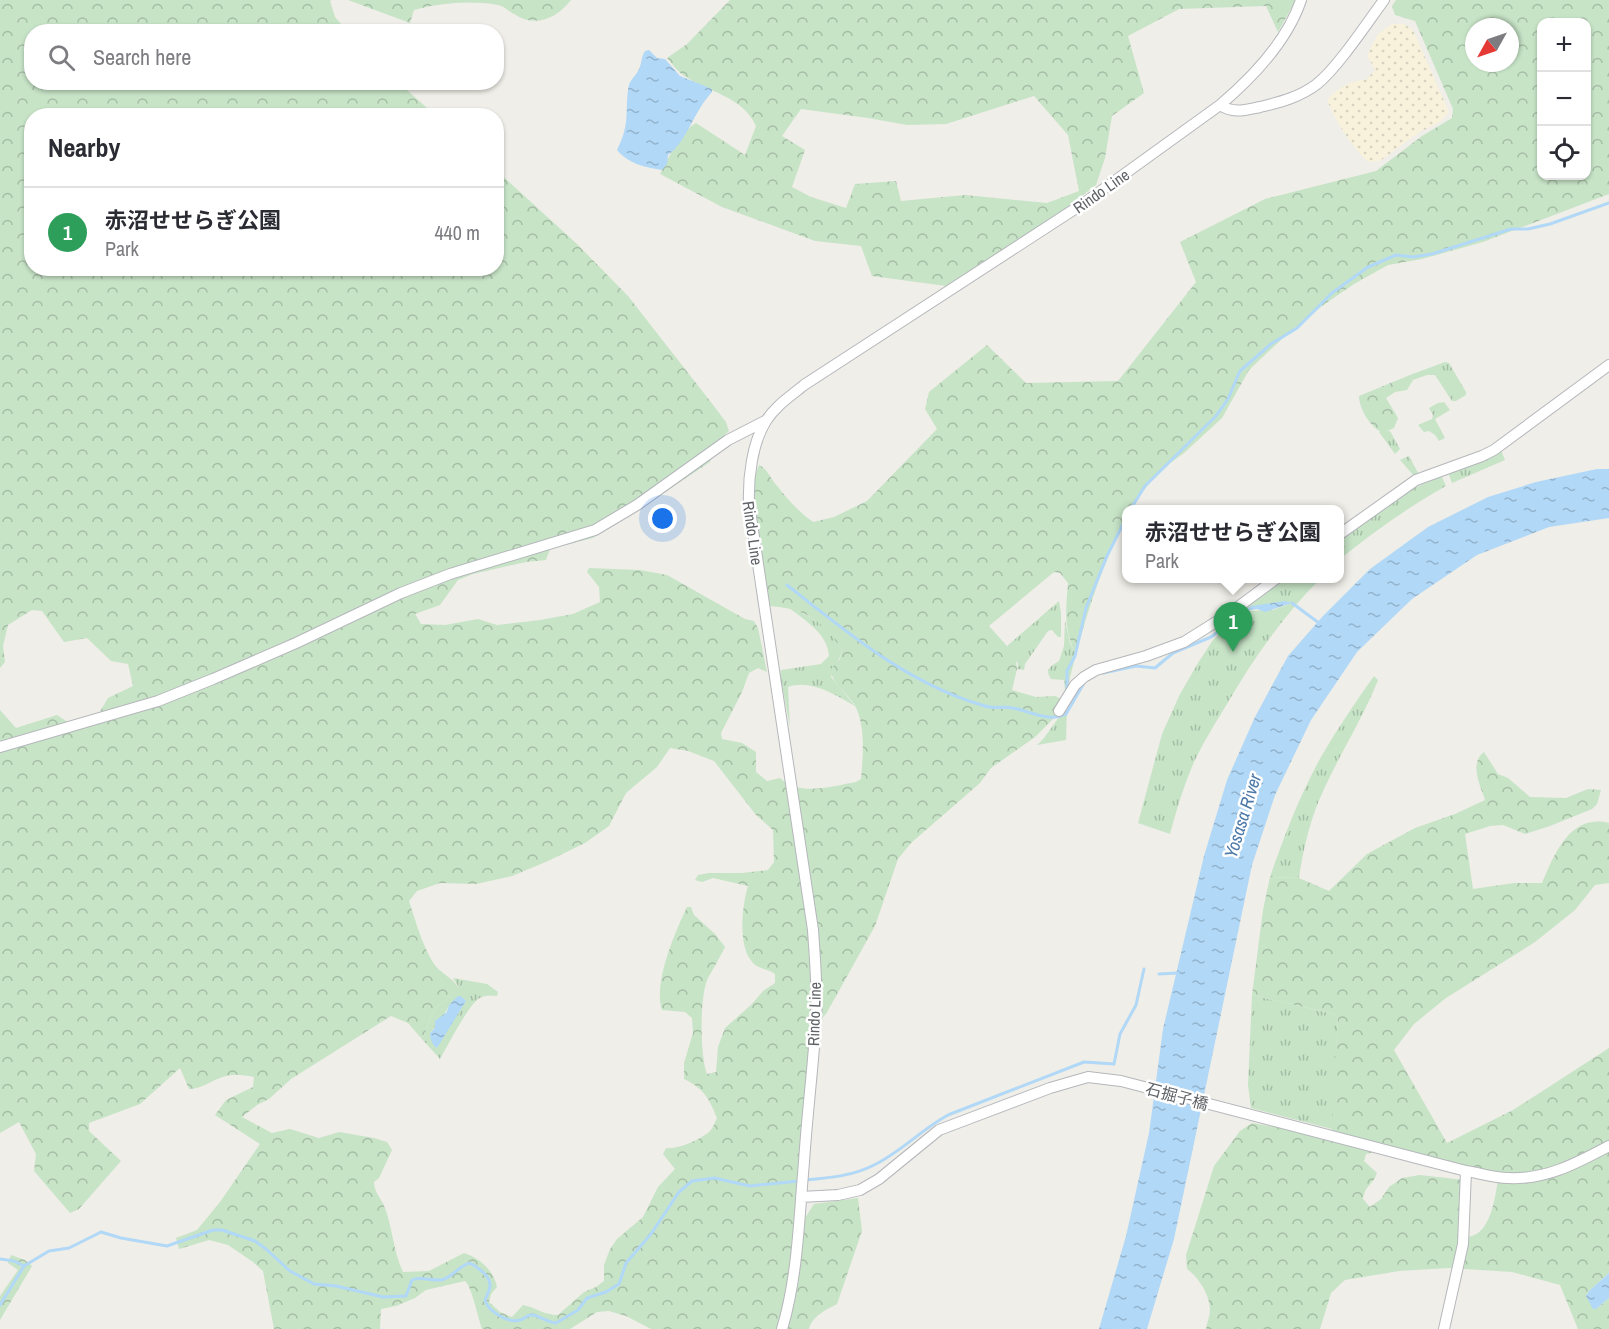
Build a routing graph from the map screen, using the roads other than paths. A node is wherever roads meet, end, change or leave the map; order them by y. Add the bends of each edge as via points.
1 (1301, 0) edge
2 (1384, 0) edge
3 (1220, 105) junction
4 (1609, 365) edge
5 (765, 421) junction
6 (1344, 531) edge
7 (1271, 583) edge
8 (1059, 711) dead end
9 (0, 747) edge
10 (1609, 1146) edge
11 (1467, 1171) junction
12 (801, 1197) junction
13 (782, 1329) edge
14 (1444, 1329) edge

1 - 3 street, Rindo Line via 1284,35 1262,65
2 - 3 street via 1332,69 1310,88 1288,100 1239,112
3 - 5 street, Rindo Line via 1087,201 804,385
4 - 6 street via 1494,450 1416,480
5 - 9 street via 728,440 595,530 401,593 296,643 158,701
5 - 12 street, Rindo Line via 752,459 749,504 816,972 816,1020
7 - 8 street via 1184,642 1084,677
10 - 11 street, 石掘子橋 via 1565,1169 1530,1178
11 - 12 street, 石掘子橋 via 1121,1081 1088,1077 939,1130 860,1190
11 - 14 street via 1463,1244
12 - 13 street, Rindo Line

